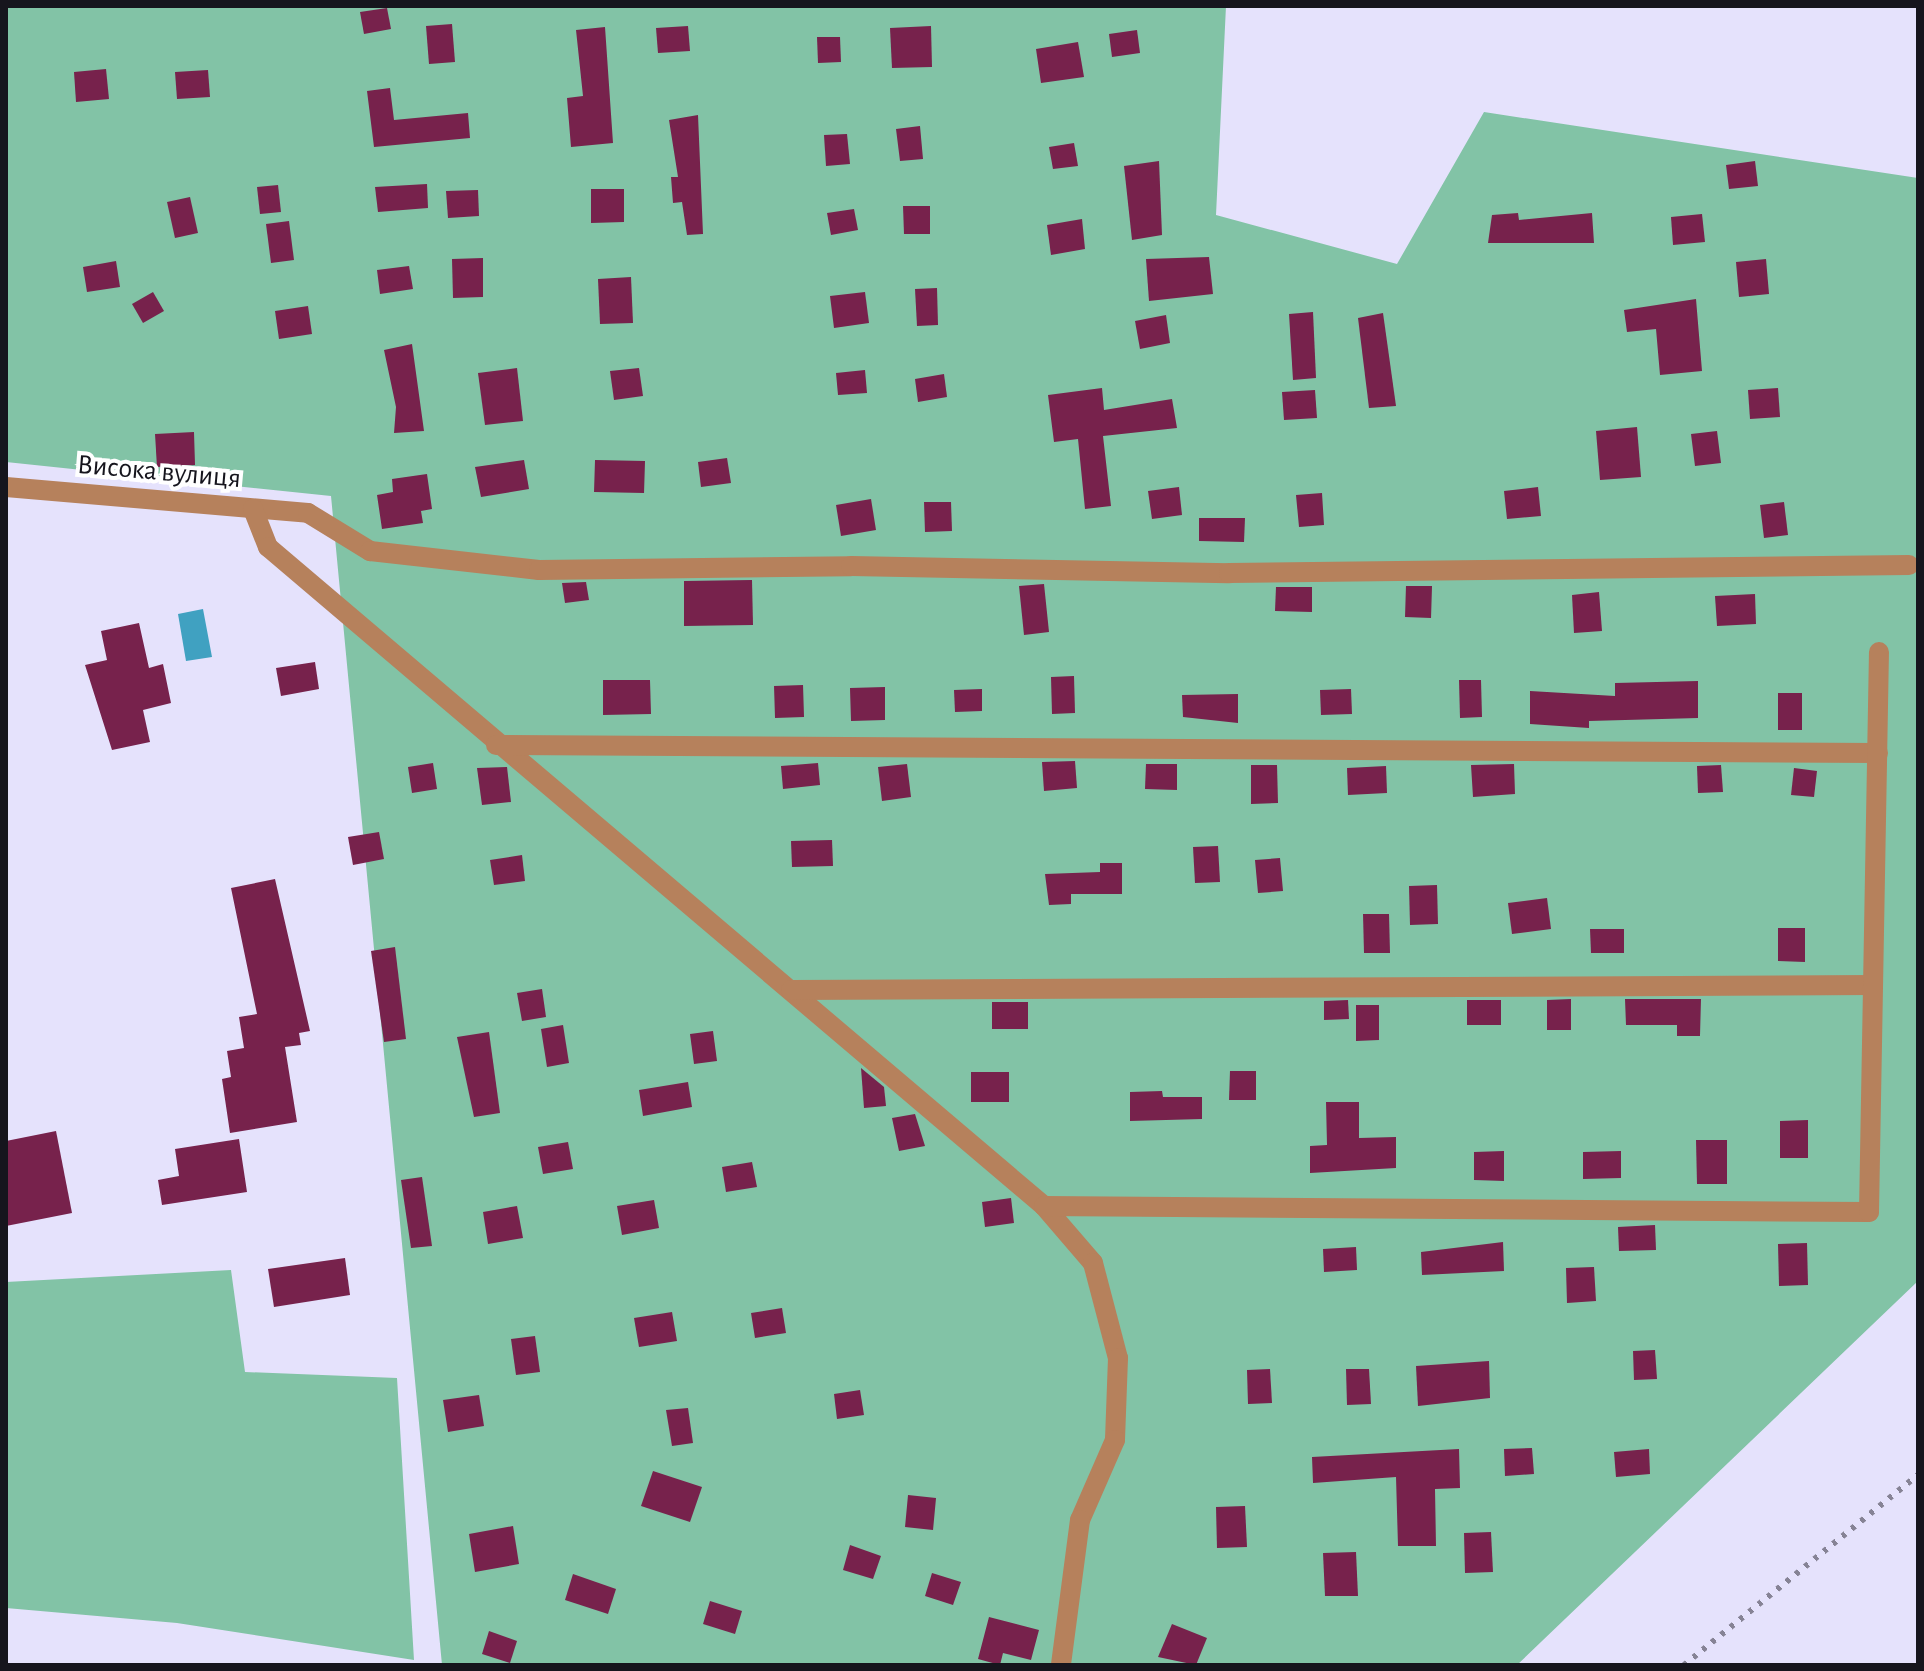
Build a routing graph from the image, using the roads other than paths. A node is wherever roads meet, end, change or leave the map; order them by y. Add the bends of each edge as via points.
1 (6, 487) edge
2 (253, 509) junction
3 (1909, 565) dead end
4 (1879, 652) dead end
5 (496, 745) junction
6 (1878, 753) junction
7 (1873, 985) junction
8 (791, 990) junction
9 (1044, 1206) junction
10 (1061, 1665) edge

1 - 2 street, Висока вулиця
2 - 3 street, Висока вулиця via 308,513 370,551 539,570 851,566 1229,573
2 - 5 street via 268,547
4 - 6 street
5 - 6 street
5 - 8 street
6 - 7 street
7 - 8 street
7 - 9 street via 1869,1212 1861,1217
8 - 9 street
9 - 10 street via 1093,1263 1118,1358 1115,1440 1080,1520

